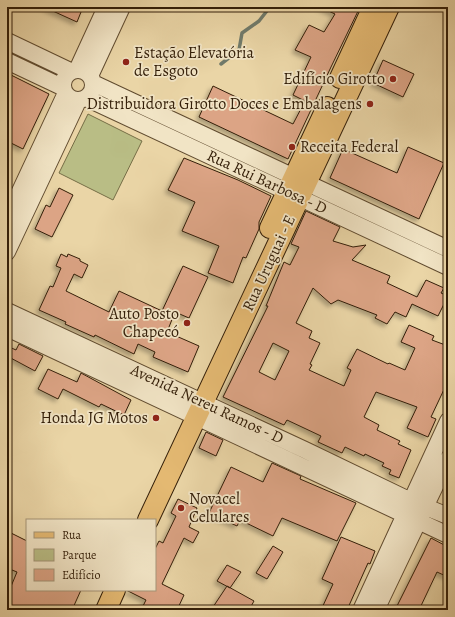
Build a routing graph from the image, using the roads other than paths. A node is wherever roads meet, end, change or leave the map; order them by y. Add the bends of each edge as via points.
1 (106, 7) edge
2 (122, 7) edge
3 (373, 7) edge
4 (389, 7) edge
5 (7, 42) edge
6 (7, 61) edge
7 (82, 75) junction
8 (348, 78) junction
9 (73, 95) junction
10 (297, 187) junction
11 (7, 219) edge
12 (448, 249) edge
13 (7, 252) edge
14 (448, 266) edge
15 (7, 311) edge
16 (7, 328) edge
17 (194, 407) junction
18 (448, 421) edge
19 (305, 450) junction
20 (448, 459) edge
21 (298, 465) junction
22 (418, 504) junction
23 (448, 516) edge
24 (411, 518) junction
25 (135, 519) edge
26 (148, 519) edge
27 (448, 535) edge
28 (101, 591) edge
29 (115, 591) edge
30 (92, 610) edge
31 (106, 610) edge
32 (361, 610) edge
33 (376, 610) edge

1 - 7 street
2 - 7 street
3 - 8 main road, Rua Uruguai - E
4 - 8 main road, Rua Uruguai - E
5 - 7 street, Rua Rui Barbosa - D
6 - 9 street, Rua Rui Barbosa - D
7 - 9 street via 63,79
7 - 9 street via 92,92
7 - 10 street, Rua Rui Barbosa - D
8 - 10 main road, Rua Uruguai - E
9 - 10 street, Rua Rui Barbosa - D
9 - 11 street
9 - 13 street
10 - 12 street, Rua Rui Barbosa - D
10 - 14 street, Rua Rui Barbosa - D
10 - 17 main road, Rua Uruguai - E
15 - 17 street, Avenida Nereu Ramos - D
16 - 17 street, Avenida Nereu Ramos - D
17 - 19 street, Avenida Nereu Ramos - D
17 - 21 street, Avenida Nereu Ramos - D
17 - 25 main road, Rua Uruguai - E
17 - 26 main road, Rua Uruguai - E
18 - 22 street
19 - 21 street
19 - 22 street, Avenida Nereu Ramos - D
20 - 22 street
21 - 24 street, Avenida Nereu Ramos - D
22 - 23 street, Avenida Nereu Ramos - D
22 - 24 street
24 - 27 street, Avenida Nereu Ramos - D
24 - 32 street via 395,538
24 - 33 street
28 - 30 main road
29 - 31 main road

